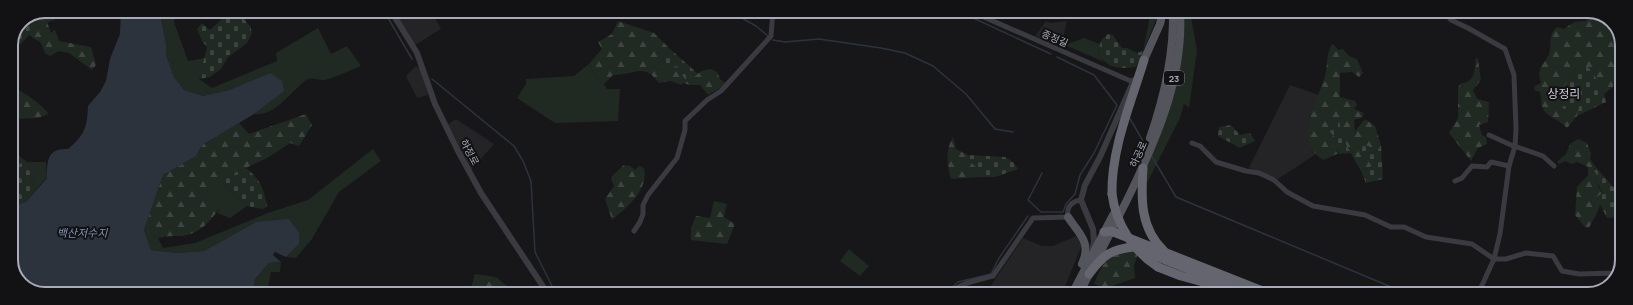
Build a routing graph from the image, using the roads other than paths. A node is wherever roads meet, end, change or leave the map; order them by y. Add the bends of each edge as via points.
1 (395, 18) edge
2 (772, 18) edge
3 (986, 18) edge
4 (1161, 18) edge
5 (1173, 18) edge
6 (1180, 18) edge
7 (1450, 18) edge
8 (1144, 60) junction
9 (1133, 82) junction
10 (1489, 135) dead end
11 (1151, 141) junction
12 (1192, 143) dead end
13 (1515, 146) junction
14 (1143, 162) junction
15 (1509, 166) junction
16 (1554, 166) dead end
17 (1455, 181) dead end
18 (1081, 200) junction
19 (1068, 217) junction
20 (1089, 219) junction
21 (634, 231) dead end
22 (1108, 233) junction
23 (1134, 247) junction
24 (1166, 253) junction
25 (1091, 256) junction
26 (1494, 259) junction
27 (1612, 273) edge
28 (1089, 274) junction
29 (543, 287) edge
30 (957, 287) edge
31 (1074, 287) edge
32 (1075, 287) edge
33 (1082, 287) edge
34 (1223, 287) edge
35 (1233, 287) edge
36 (1252, 287) edge
37 (1481, 287) edge

1 - 29 street, 하정로 via 417,53 436,104 481,193
2 - 21 street via 771,36 721,91 707,100 685,121 685,130 676,158 648,196 643,205 640,222
3 - 9 street, 종정길
4 - 8 main road
5 - 11 main road, 하공로 / 23 via 1171,53
6 - 11 main road, 하공로 / 23 via 1176,71 1170,94
7 - 13 street via 1505,49 1514,75
8 - 9 street
8 - 34 highway, bridge via 1115,153 1112,194 1118,220 1145,258 1158,267
9 - 18 street via 1085,185
10 - 13 street
11 - 14 main road, 하공로 / 23
12 - 26 street via 1200,146 1216,162 1246,172 1260,173 1313,206 1365,215 1391,227 1404,227 1426,237 1472,244
13 - 15 street
13 - 16 street via 1543,156
14 - 22 main road, 하공로 / 23
14 - 24 highway via 1142,193 1145,222 1155,243
15 - 17 street via 1491,162 1487,167 1472,166 1462,178
15 - 26 street
18 - 19 street via 1072,203
18 - 20 street
19 - 30 street via 1033,218 993,276
19 - 31 main road via 1083,238 1086,250
20 - 22 street
20 - 25 street via 1094,234
22 - 23 highway
22 - 24 highway
22 - 25 main road, 하공로 / 23
22 - 28 main road, 하공로 / 23
23 - 28 highway via 1114,250
23 - 35 highway
24 - 36 highway
25 - 32 main road, 하공로 / 23
26 - 27 street via 1506,259 1526,253 1553,256 1562,271 1579,274
26 - 37 street
28 - 33 main road, 하공로 / 23

